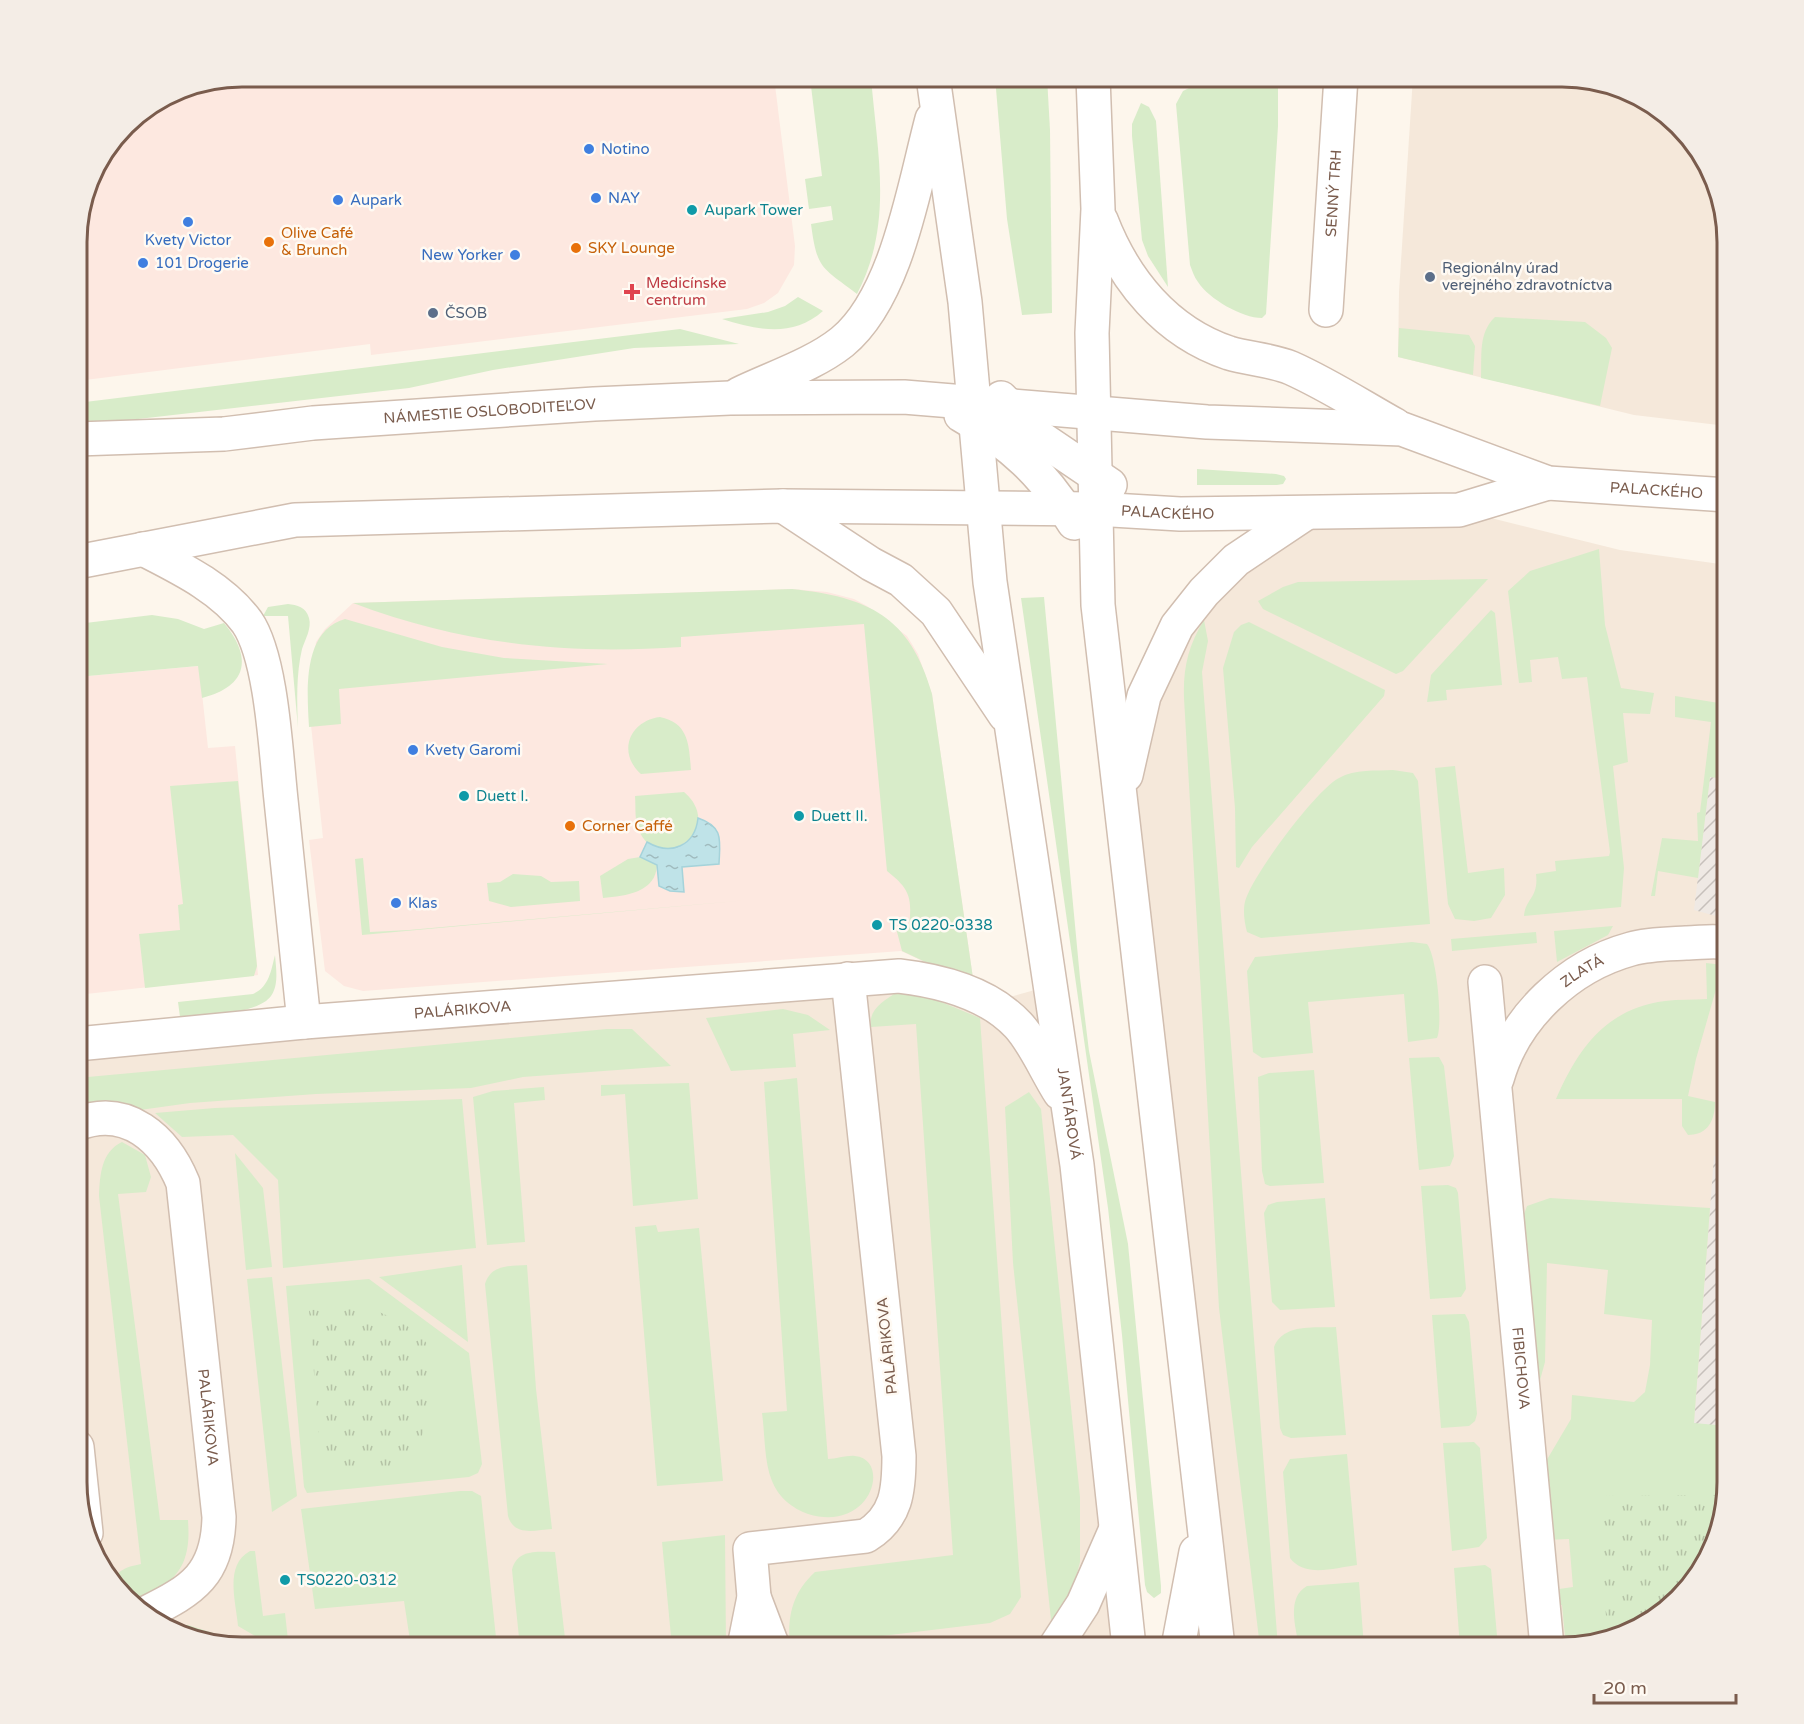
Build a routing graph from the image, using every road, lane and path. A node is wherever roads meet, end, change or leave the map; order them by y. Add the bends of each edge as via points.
1 (1093, 87) edge
2 (1340, 87) edge
3 (934, 91) edge
4 (1098, 209) junction
5 (1326, 310) dead end
6 (968, 332) junction
7 (730, 398) junction
8 (1007, 405) junction
9 (975, 413) junction
10 (1084, 418) junction
11 (1402, 429) junction
12 (87, 439) edge
13 (1039, 453) junction
14 (980, 475) junction
15 (1548, 483) junction
16 (1717, 494) edge
17 (1085, 498) junction
18 (783, 506) junction
19 (906, 506) junction
20 (997, 507) junction
21 (1306, 513) junction
22 (143, 549) junction
23 (87, 560) edge
24 (1009, 721) junction
25 (1120, 800) junction
26 (1717, 943) edge
27 (848, 980) junction
28 (1485, 982) dead end
29 (304, 1022) junction
30 (87, 1043) edge
31 (1494, 1089) junction
32 (1068, 1104) junction
33 (87, 1120) edge
34 (1203, 1517) junction
35 (1116, 1529) junction
36 (754, 1597) junction
37 (153, 1609) edge
38 (746, 1637) edge
39 (769, 1637) edge
40 (1062, 1637) edge
41 (1128, 1637) edge
42 (1180, 1637) edge
43 (1217, 1637) edge
44 (1546, 1637) edge

1 - 4 street
2 - 5 street, SENNÝ TRH
3 - 6 street
3 - 7 street via 887,278 864,319 827,352
4 - 10 street
4 - 11 street via 1117,259 1145,298 1196,339 1229,353 1290,368
6 - 8 street via 993,386
6 - 9 street, JANTÁROVÁ
7 - 9 street, NÁMESTIE OSLOBODITEĽOV via 904,397
7 - 12 street, NÁMESTIE OSLOBODITEĽOV via 313,423 224,434
8 - 9 street
8 - 10 street
8 - 13 street
9 - 13 street
9 - 14 street, JANTÁROVÁ
10 - 11 street, PALACKÉHO
10 - 13 street
10 - 17 street
11 - 15 street, PALACKÉHO
13 - 14 street
13 - 17 street
13 - 20 street
14 - 19 street
14 - 20 street, JANTÁROVÁ
15 - 16 street, PALACKÉHO
15 - 21 street, PALACKÉHO via 1459,510
17 - 20 street, PALACKÉHO
17 - 21 street, PALACKÉHO via 1180,514
17 - 25 street
18 - 19 street, PALACKÉHO
18 - 22 street via 295,520
18 - 24 street via 901,580 936,612
19 - 20 street, PALACKÉHO
20 - 24 street, JANTÁROVÁ via 990,582
21 - 25 street via 1236,560 1177,626 1144,696
22 - 23 street
22 - 29 street via 189,573 236,609 259,647 272,713
24 - 32 street, JANTÁROVÁ
25 - 34 street
26 - 31 street, ZLATÁ via 1631,949 1576,975 1537,1007 1516,1032
27 - 29 street, PALÁRIKOVA
27 - 32 street, PALÁRIKOVA via 915,978 992,1002 1020,1026
27 - 36 street, PALÁRIKOVA via 899,1456 898,1495 890,1515 866,1536 750,1549
28 - 31 street, FIBICHOVA
29 - 30 street, PALÁRIKOVA
31 - 44 street, FIBICHOVA
32 - 35 street, JANTÁROVÁ
33 - 37 street, PALÁRIKOVA via 97,1117 127,1122 149,1132 174,1161 183,1183 219,1517 218,1545 196,1584
34 - 42 street
34 - 43 street
35 - 40 street via 1083,1604
35 - 41 street, JANTÁROVÁ
36 - 38 street, PALÁRIKOVA
36 - 39 street, PALÁRIKOVA

